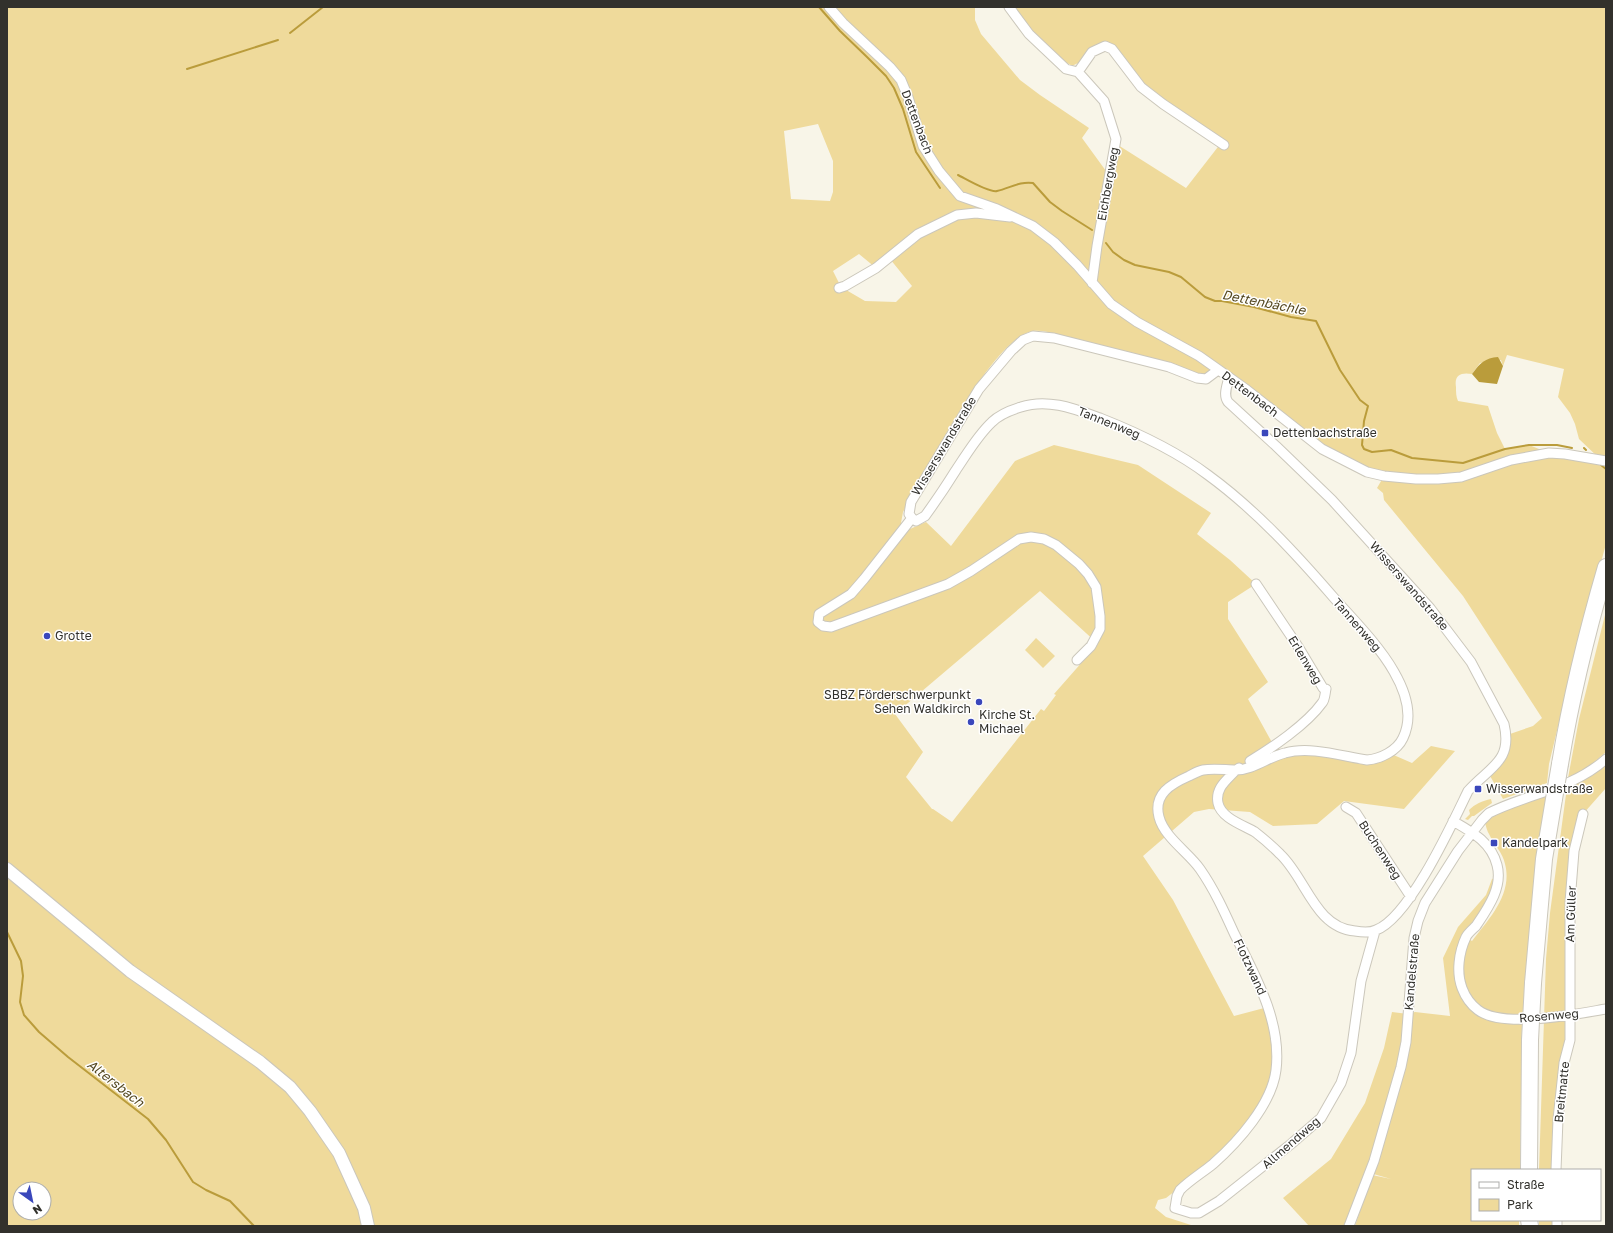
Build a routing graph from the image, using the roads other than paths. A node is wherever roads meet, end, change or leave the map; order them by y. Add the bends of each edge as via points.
1 (829, 7) edge
2 (1008, 7) edge
3 (1078, 72) junction
4 (1224, 145) dead end
5 (1018, 218) junction
6 (1092, 283) junction
7 (839, 288) dead end
8 (1218, 370) junction
9 (1229, 377) junction
10 (1606, 461) edge
11 (912, 518) junction
12 (1606, 567) edge
13 (1256, 584) dead end
14 (1077, 660) dead end
15 (1606, 759) edge
16 (1236, 770) junction
17 (1346, 807) dead end
18 (1583, 814) dead end
19 (1453, 821) junction
20 (1473, 832) junction
21 (7, 869) edge
22 (1411, 896) junction
23 (1375, 930) junction
24 (1606, 1009) edge
25 (1570, 1015) junction
26 (1529, 1169) edge
27 (1556, 1169) edge
28 (1175, 1208) joint
29 (368, 1226) edge
30 (1349, 1226) edge

1 - 5 street, Dettenbach via 901,80 923,146 939,171 960,196
2 - 3 street, Eichbergweg via 1029,34 1066,68
3 - 4 street via 1092,52 1105,46 1112,49 1141,87
3 - 6 street, Eichbergweg via 1104,101 1116,139
5 - 6 street, Dettenbach via 1054,242
5 - 7 street, Dettenbach via 976,213 958,215 918,234 876,268
6 - 8 street, Dettenbach via 1111,304 1137,322 1199,356
8 - 9 street, Dettenbach
8 - 11 street, Wisserswandstraße via 1206,379 1197,378 1169,367 1054,338 1033,336 1023,340 975,395 911,502 909,514
9 - 10 street, Dettenbach via 1322,449 1352,466 1376,475 1438,479 1461,477 1511,460 1549,453
9 - 19 street, Wisserswandstraße via 1226,390 1228,402 1332,500 1430,608 1471,662 1500,716 1507,735 1503,756 1489,774 1468,791
11 - 14 street via 851,594 818,614 818,622 831,627 948,584 1019,539 1031,537 1044,539 1056,545 1079,564 1096,587 1100,629 1091,646
11 - 16 street, Tannenweg via 916,521 925,516 968,451 992,422 1005,413 1036,403 1073,408 1113,423 1168,448 1208,474 1282,541 1372,640 1385,656 1404,692 1409,716 1407,730 1401,742 1390,753 1375,759 1366,760 1306,750 1286,752 1245,770
12 - 26 highway, bridge via 1576,684 1544,859 1530,1040
13 - 16 street, Erlenweg via 1299,648 1322,688 1326,689 1323,702 1305,720 1274,746
15 - 20 street, Kandelstraße via 1588,774 1574,781 1489,813
16 - 23 street via 1220,786 1218,804 1224,812 1265,840 1287,860 1329,921 1344,930
16 - 28 street, Flotzwand via 1202,770 1167,787 1158,801 1159,818 1166,832 1199,867 1212,887 1256,978 1274,1028 1276,1071 1268,1097 1257,1114 1234,1145 1180,1190
17 - 22 street, Buchenweg via 1356,813
18 - 25 street, Am Güller via 1574,850 1570,902
19 - 20 street, Rosenweg
19 - 22 street
20 - 25 street, Rosenweg via 1493,855 1498,878 1492,901 1466,936 1460,956 1460,982 1465,994 1479,1010 1503,1018 1518,1020
20 - 30 street, Kandelstraße via 1425,903 1418,921 1414,938 1406,1042 1401,1067 1374,1161
21 - 29 street via 130,970 260,1062 290,1087 339,1153 364,1208
22 - 23 street via 1384,926
23 - 28 street, Allmendweg via 1361,981 1351,1054 1341,1083 1321,1118 1219,1201 1198,1213
24 - 25 street, Rosenweg
25 - 27 street, Breitmatte via 1570,1040 1564,1063 1558,1119

